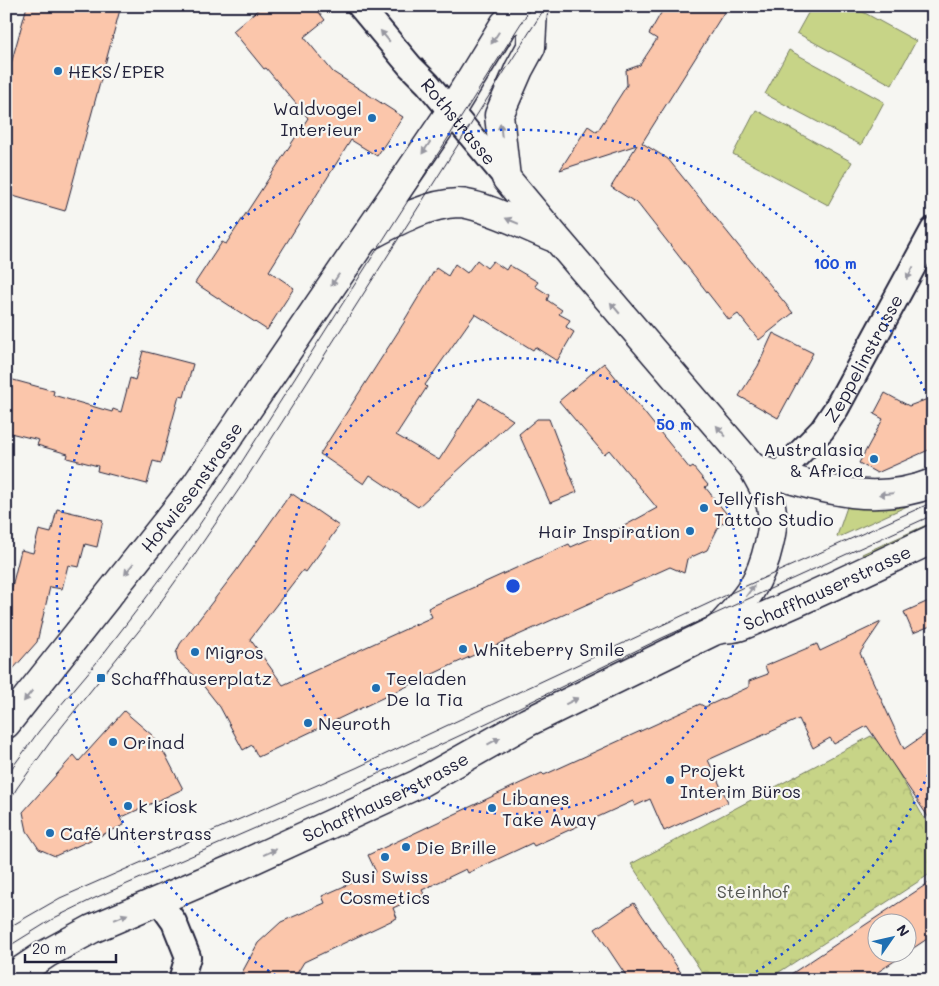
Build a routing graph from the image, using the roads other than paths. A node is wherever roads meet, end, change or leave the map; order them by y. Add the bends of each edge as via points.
1 (360, 6) edge
2 (534, 8) edge
3 (451, 111) junction
4 (506, 178) junction
5 (438, 206) joint
6 (933, 230) edge
7 (362, 240) junction
8 (557, 240) junction
9 (765, 472) junction
10 (933, 483) edge
11 (772, 527) joint
12 (933, 539) edge
13 (719, 628) junction
14 (6, 724) edge
15 (159, 901) junction
16 (7, 980) edge
17 (181, 980) edge

3 -> 1 street, Rothstrasse
2 -> 3 street, Hofwiesenstrasse via 505,23
4 -> 2 street, Hofwiesenstrasse via 499,115 531,47
3 - 4 street, Rothstrasse
3 -> 7 street, Hofwiesenstrasse
4 - 8 street, Rothstrasse
5 - 7 street, Hofwiesenstrasse via 400,220
8 -> 5 street, Rothstrasse via 485,209 460,203
6 -> 9 street, Zeppelinstrasse via 822,430
7 -> 14 street, Hofwiesenstrasse via 196,485
9 -> 8 street, Rothstrasse
10 -> 9 street via 896,494 871,496 835,491
9 - 11 street, Rothstrasse
13 -> 11 street, Schaffhauserstrasse via 757,582 766,559
12 - 13 street, Schaffhauserstrasse via 738,628
15 -> 13 street, Schaffhauserstrasse via 418,784 528,722
16 -> 15 street, Schaffhauserstrasse via 92,929
15 - 17 street via 174,922 188,957

